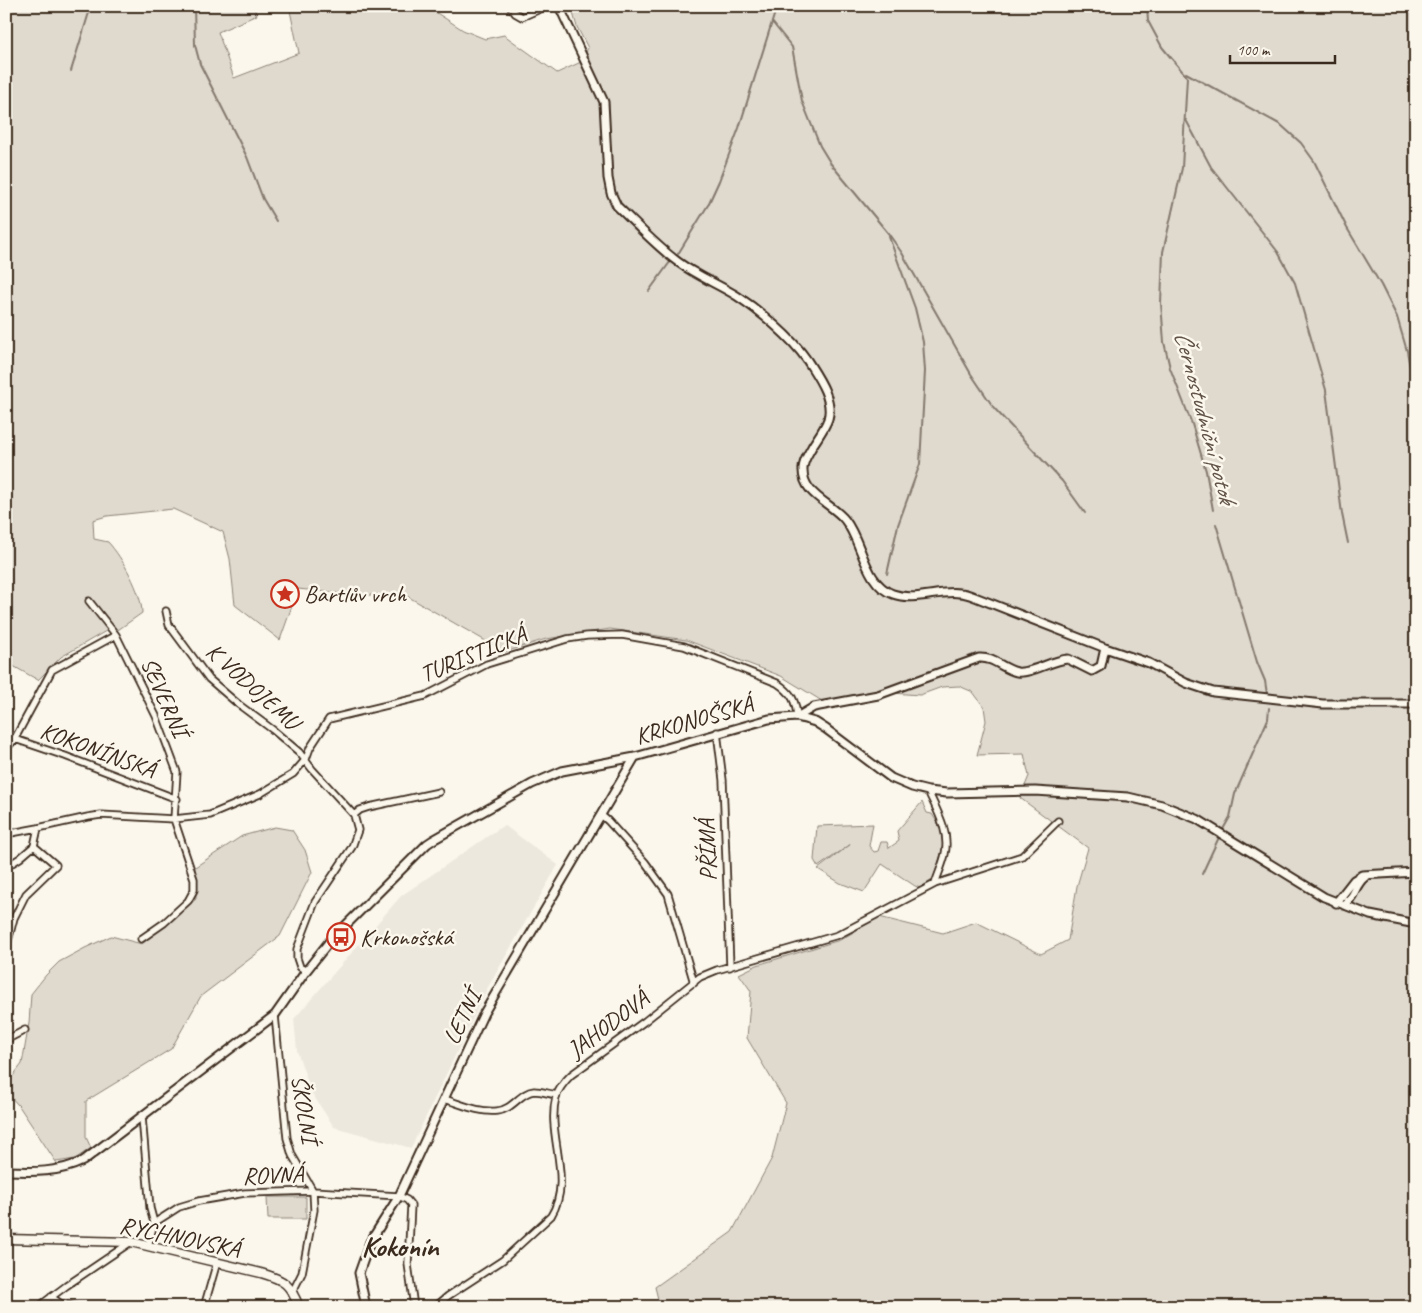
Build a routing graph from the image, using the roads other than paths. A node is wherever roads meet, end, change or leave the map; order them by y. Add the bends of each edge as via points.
1 (510, 6) edge
2 (547, 6) edge
3 (559, 6) edge
4 (89, 601) dead end
5 (166, 612) dead end
6 (116, 635) junction
7 (1105, 648) junction
8 (1416, 704) edge
9 (797, 717) junction
10 (717, 732) junction
11 (6, 736) edge
12 (14, 740) junction
13 (6, 749) edge
14 (635, 757) junction
15 (306, 759) junction
16 (928, 791) junction
17 (438, 792) dead end
18 (176, 799) junction
19 (354, 815) junction
20 (601, 815) junction
21 (174, 819) junction
22 (1058, 821) dead end
23 (38, 828) junction
24 (6, 834) edge
25 (34, 846) junction
26 (6, 867) edge
27 (1416, 872) edge
28 (1370, 874) junction
29 (935, 884) junction
30 (1354, 892) junction
31 (1340, 904) junction
32 (1370, 915) junction
33 (1416, 924) edge
34 (141, 939) dead end
35 (6, 949) edge
36 (730, 966) junction
37 (306, 971) junction
38 (694, 983) junction
39 (275, 1015) junction
40 (25, 1030) dead end
41 (6, 1040) edge
42 (557, 1095) junction
43 (444, 1099) junction
44 (142, 1117) junction
45 (6, 1171) edge
46 (313, 1192) junction
47 (399, 1196) junction
48 (154, 1223) junction
49 (6, 1238) edge
50 (132, 1242) junction
51 (148, 1246) junction
52 (217, 1262) junction
53 (293, 1291) junction
54 (51, 1297) junction
55 (38, 1307) edge
56 (76, 1307) edge
57 (148, 1307) edge
58 (152, 1307) edge
59 (204, 1307) edge
60 (299, 1307) edge
61 (366, 1307) edge
62 (414, 1307) edge
63 (436, 1307) edge

1 - 2 street via 522,17
3 - 7 street via 604,102 608,178 618,206 680,263 765,316 806,358 821,385 827,398 828,416 804,461 806,483 813,493 845,519 880,586 901,596 960,593 975,596
4 - 6 street, SEVERNÍ
5 - 15 street, K VODOJEMU via 169,626 210,679
6 - 12 street via 52,670
6 - 18 street, SEVERNÍ via 156,716 177,772
7 - 8 street via 1149,663 1186,683 1212,692 1323,704
7 - 9 street via 1101,666 1092,671 1068,659 1023,672 991,659 979,658 878,695 814,707
9 - 10 street, KRKONOŠSKÁ via 769,718
9 - 15 street, TURISTICKÁ via 796,702 778,683 684,646 622,635 586,636 487,664 424,696 329,719
9 - 16 street, KRKONOŠSKÁ via 826,729 891,778
10 - 14 street, KRKONOŠSKÁ
10 - 36 street, PŘÍMÁ via 723,780
11 - 12 street, KOKONÍNSKÁ
12 - 13 street
12 - 18 street, KOKONÍNSKÁ
14 - 20 street, LETNÍ
14 - 37 street, KRKONOŠSKÁ via 551,774 427,844 329,942
15 - 19 street, K VODOJEMU
15 - 21 street, TURISTICKÁ via 292,774 260,794 210,815
16 - 29 street via 946,838 946,853
16 - 31 street, KRKONOŠSKÁ via 1034,791 1128,797 1162,805 1197,819 1308,889
17 - 19 street via 369,807
18 - 21 street, SEVERNÍ
19 - 37 street via 358,830 352,847 315,902 297,949 300,967
20 - 38 street via 645,862 668,894
20 - 43 street, LETNÍ via 488,1005
21 - 23 street, TURISTICKÁ via 101,815
21 - 34 street via 194,879 194,890 188,901
22 - 29 street, JAHODOVÁ via 1022,856
23 - 24 street, TURISTICKÁ
23 - 25 street
25 - 26 street
25 - 35 street via 56,865 26,894 14,918
27 - 28 street
28 - 30 street
28 - 31 street via 1354,880
29 - 36 street, JAHODOVÁ via 838,935
30 - 31 street via 1352,898
30 - 32 street via 1360,907
31 - 32 street, KRKONOŠSKÁ
32 - 33 street, KRKONOŠSKÁ
36 - 38 street, JAHODOVÁ via 700,977
37 - 39 street, KRKONOŠSKÁ
38 - 42 street, JAHODOVÁ via 571,1075
39 - 44 street, KRKONOŠSKÁ
39 - 46 street, ŠKOLNÍ via 288,1145
40 - 41 street
42 - 43 street via 528,1092 513,1105 499,1111 483,1111
42 - 63 street, JAHODOVÁ via 554,1126 560,1185 551,1216 503,1260
43 - 47 street, LETNÍ
44 - 45 street, KRKONOŠSKÁ via 77,1164 43,1172
44 - 48 street
46 - 47 street, ROVNÁ
46 - 48 street, ROVNÁ via 222,1196 179,1207
46 - 53 street via 314,1210 302,1273
47 - 61 street, LETNÍ via 370,1242 362,1262 359,1273
47 - 62 street via 411,1205 408,1264
48 - 51 street
49 - 50 main road, RYCHNOVSKÁ
50 - 51 main road, RYCHNOVSKÁ
50 - 54 street
51 - 52 main road, RYCHNOVSKÁ
52 - 53 main road, RYCHNOVSKÁ via 279,1279
52 - 59 street
53 - 60 main road
54 - 55 street
54 - 56 street
57 - 58 street

